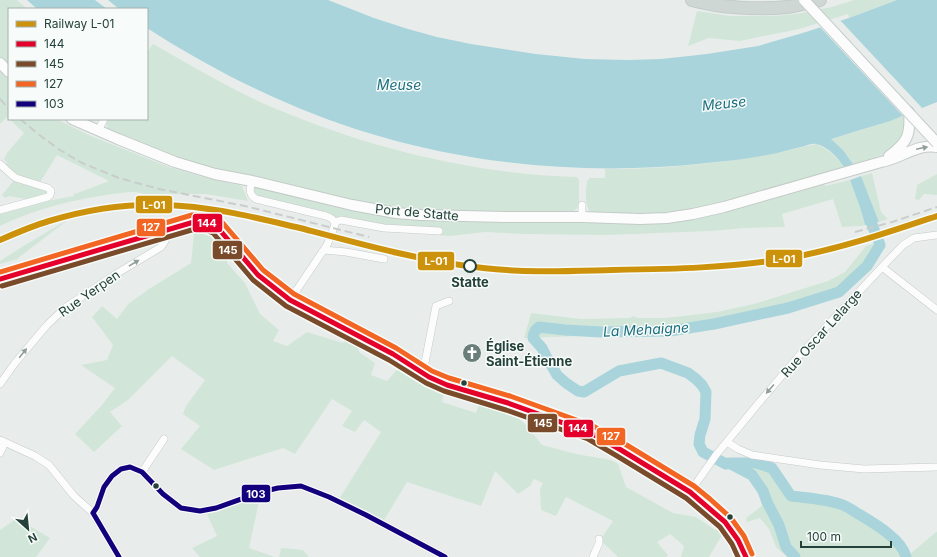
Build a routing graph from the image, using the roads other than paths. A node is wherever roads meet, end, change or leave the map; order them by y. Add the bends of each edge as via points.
1 (692, 0) edge
2 (804, 0) edge
3 (812, 0) edge
4 (820, 0) edge
5 (0, 64) edge
6 (8, 71) edge
7 (908, 112) junction
8 (74, 120) edge
9 (104, 120) edge
10 (931, 130) edge
11 (98, 131) junction
12 (909, 132) junction
13 (937, 143) edge
14 (937, 147) edge
15 (881, 162) junction
16 (0, 164) edge
17 (252, 181) junction
18 (582, 206) dead end
19 (0, 210) edge
20 (582, 217) junction
21 (334, 222) junction
22 (166, 230) junction
23 (439, 231) dead end
24 (937, 235) edge
25 (324, 250) junction
26 (384, 259) dead end
27 (882, 267) junction
28 (0, 278) edge
29 (290, 300) junction
30 (449, 301) dead end
31 (937, 310) edge
32 (423, 373) junction
33 (0, 384) edge
34 (164, 439) dead end
35 (2, 441) edge
36 (727, 442) junction
37 (0, 453) edge
38 (937, 467) edge
39 (142, 472) junction
40 (690, 492) junction
41 (93, 512) junction
42 (600, 539) dead end
43 (119, 557) edge
44 (445, 557) edge
45 (593, 557) edge
46 (746, 557) edge

1 - 4 main road via 756,9 789,7
2 - 7 street, bridge
3 - 10 street
5 - 6 street
7 - 10 street, bridge
7 - 12 street
8 - 11 street, Port de Statte
9 - 11 street
10 - 12 street
10 - 13 street, bridge
11 - 17 street, Port de Statte via 175,162 215,174
12 - 15 street via 899,149
15 -> 14 street, Port de Statte via 922,146
15 - 20 street, Port de Statte via 693,214 640,219
16 - 19 street via 16,178 48,188 51,192 48,198
17 - 20 street, Port de Statte via 396,213
17 - 21 street via 250,191 256,199 326,216
18 - 20 street
21 - 23 street via 341,220 384,228
21 - 25 street
22 - 28 main road
22 - 29 main road via 194,222 211,223 258,275
33 -> 22 street, Rue Yerpen via 47,324 66,307 161,247 167,239
24 - 27 street, Rue Oscar Lelarge via 914,238 903,245
25 - 26 street
25 - 29 street
27 - 31 street
27 -> 36 street, Rue Oscar Lelarge via 797,358
29 - 32 main road via 393,354
30 - 32 street via 436,306
32 - 40 main road via 447,385 508,403 591,434
34 - 39 street
35 - 37 street
35 - 41 street via 49,465 74,496
36 - 38 street via 738,450 752,455 820,465 864,469
36 - 40 street, Rue Oscar Lelarge
39 - 41 street via 130,467 121,469 112,476
39 - 44 street via 180,508 200,511 261,492 301,486 359,512
40 - 46 main road via 716,512 730,528
41 - 43 street
42 - 45 street

